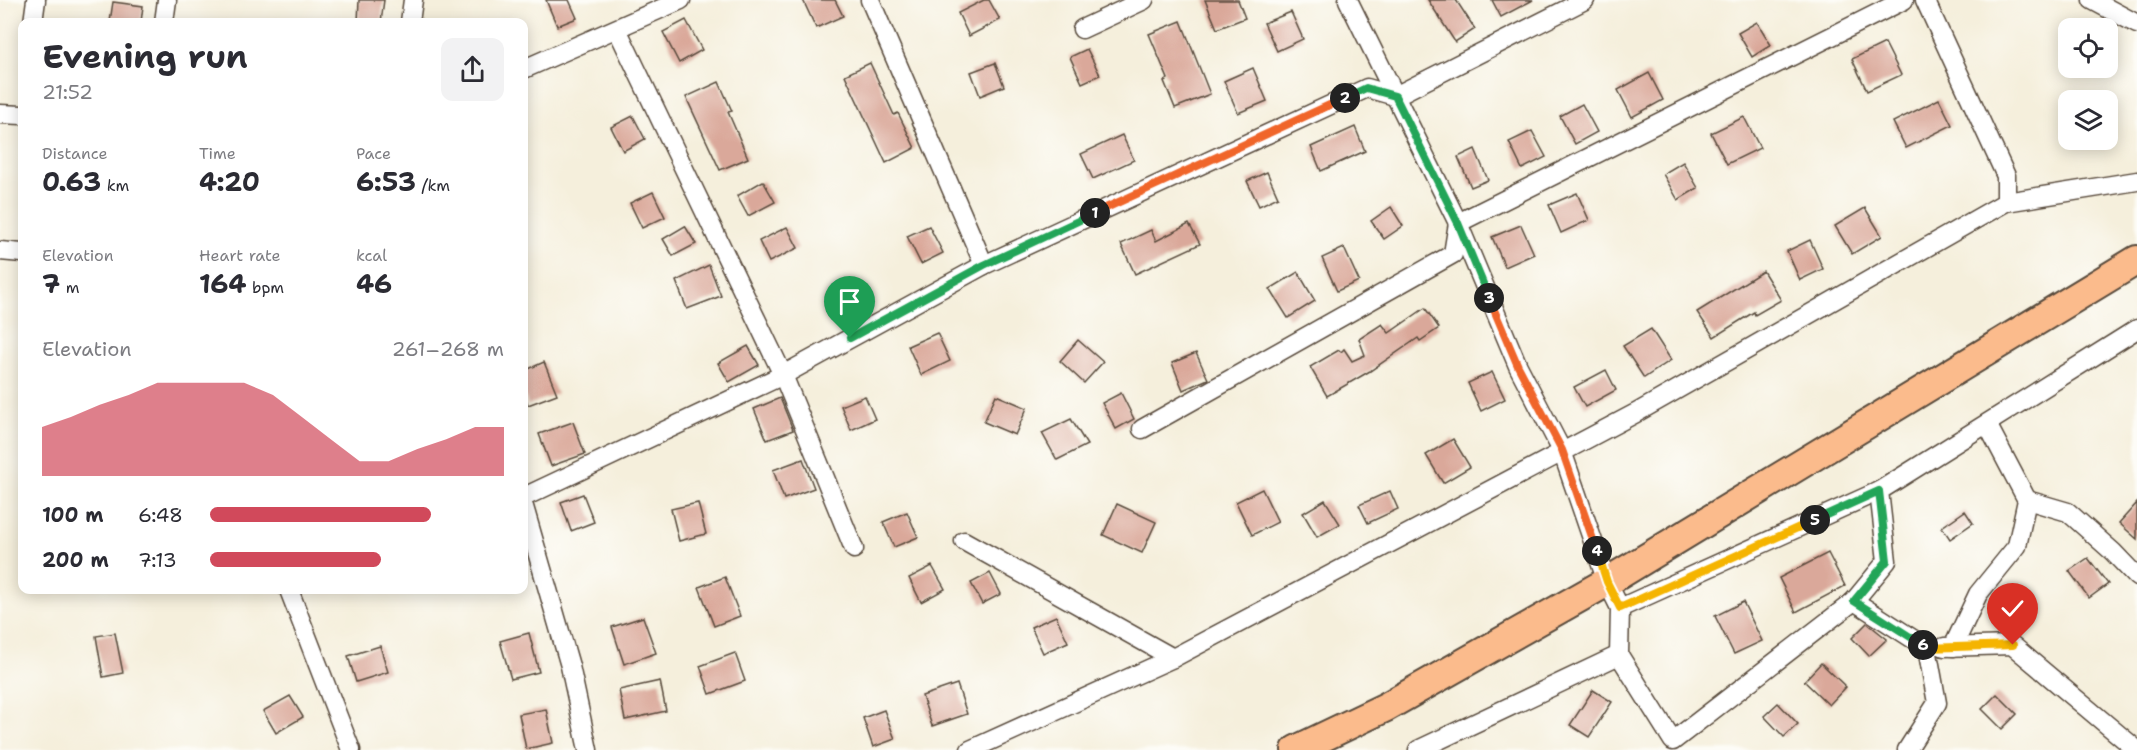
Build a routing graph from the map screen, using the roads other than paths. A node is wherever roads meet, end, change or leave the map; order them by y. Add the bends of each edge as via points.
1 (36, 0) edge
2 (166, 0) edge
3 (413, 0) edge
4 (681, 0) edge
5 (870, 0) edge
6 (1144, 0) edge
7 (1348, 0) edge
8 (1585, 0) edge
9 (1904, 0) edge
10 (1925, 0) edge
11 (2092, 0) edge
12 (34, 18) edge
13 (164, 18) edge
14 (411, 18) edge
15 (2137, 24) edge
16 (617, 29) junction
17 (1082, 29) dead end
18 (528, 67) edge
19 (1395, 96) junction
20 (0, 114) edge
21 (18, 115) edge
22 (2137, 181) edge
23 (2007, 202) junction
24 (1458, 223) junction
25 (0, 251) edge
26 (18, 253) edge
27 (2137, 260) edge
28 (984, 265) junction
29 (2137, 329) edge
30 (783, 375) junction
31 (1987, 424) junction
32 (1142, 429) dead end
33 (1562, 450) junction
34 (1879, 491) junction
35 (528, 495) edge
36 (2027, 500) junction
37 (528, 521) edge
38 (964, 541) dead end
39 (854, 549) dead end
40 (2137, 577) edge
41 (1607, 582) junction
42 (291, 594) edge
43 (1854, 601) junction
44 (1620, 608) junction
45 (1953, 647) junction
46 (1927, 648) junction
47 (1619, 655) junction
48 (1173, 658) junction
49 (1668, 746) edge
50 (351, 750) edge
51 (588, 750) edge
52 (970, 750) edge
53 (1296, 750) edge
54 (1418, 750) edge
55 (1907, 750) edge
56 (2137, 750) edge

1 - 12 street
2 - 13 street
3 - 14 street
4 - 16 street
5 - 28 street
6 - 17 street
7 - 19 street
8 - 19 street
9 - 24 street
10 - 23 street via 2006,176
11 - 15 street
16 - 18 street
16 - 30 street
19 - 24 street
19 - 28 street via 1366,88
20 - 21 street
22 - 23 street
23 - 33 street via 1636,413
24 - 32 street via 1453,254
24 - 33 street via 1518,366
25 - 26 street
27 - 41 main road
28 - 30 street
29 - 31 street
30 - 35 street
30 - 39 street
31 - 34 street
31 - 36 street
33 - 41 street
33 - 48 street
34 - 43 street via 1887,561
34 - 44 street
36 - 40 street via 2068,512
36 - 45 street via 2017,546 1978,594
37 - 51 street via 570,666
38 - 48 street
41 - 44 street
41 - 53 main road via 1386,707
42 - 50 street
43 - 46 street
43 - 49 street
44 - 47 street
45 - 46 street
45 - 56 street via 2013,645
46 - 55 street via 1937,703
47 - 49 street
47 - 54 street
48 - 52 street

